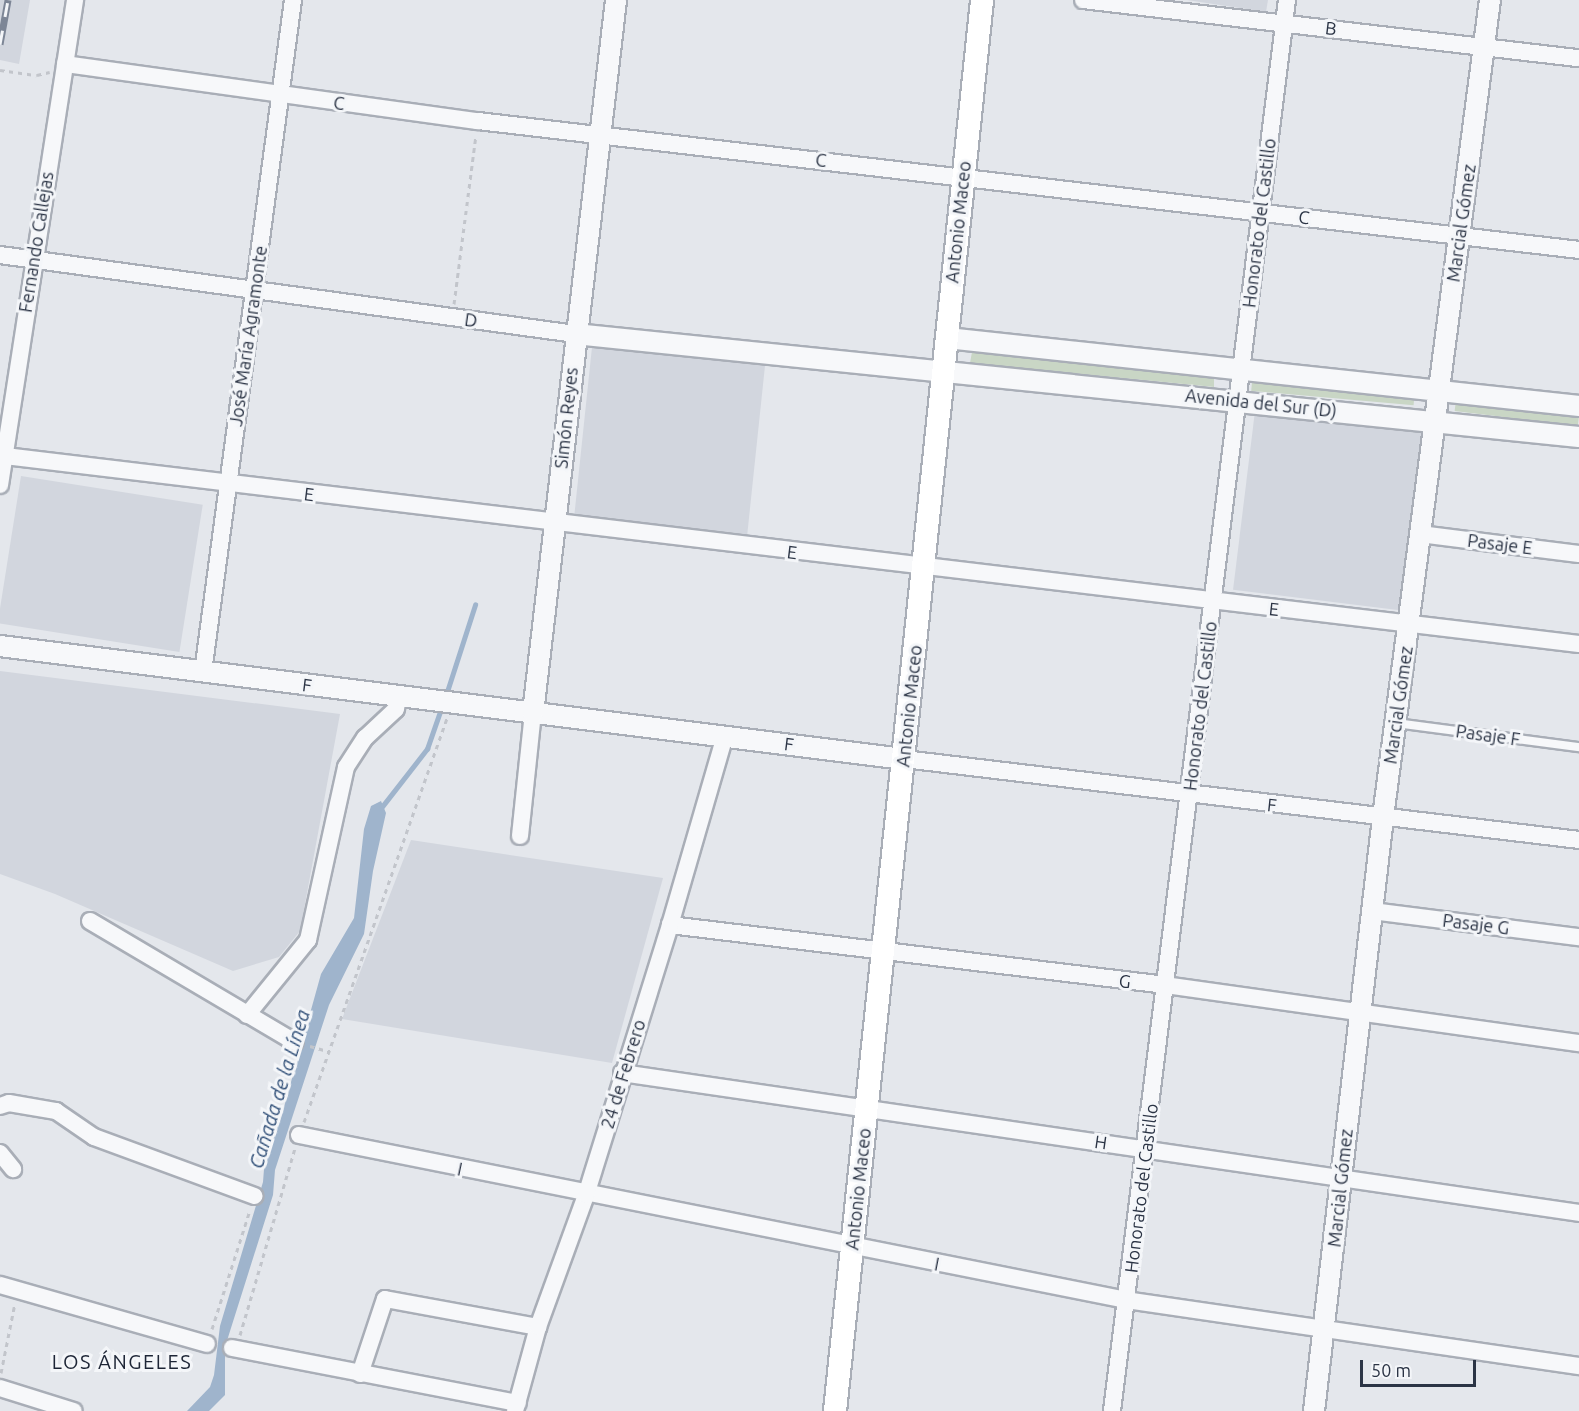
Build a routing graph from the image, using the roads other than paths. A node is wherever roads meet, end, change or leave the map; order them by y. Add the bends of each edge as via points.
1 (75, 0) edge
2 (293, 0) edge
3 (616, 0) edge
4 (982, 0) edge
5 (1083, 0) edge
6 (1287, 0) edge
7 (1490, 0) edge
8 (1284, 22) junction
9 (1484, 46) junction
10 (1579, 58) edge
11 (65, 64) junction
12 (279, 96) junction
13 (598, 136) junction
14 (962, 176) junction
15 (1261, 211) junction
16 (1460, 236) junction
17 (1579, 250) edge
18 (0, 255) edge
19 (32, 259) junction
20 (254, 291) junction
21 (575, 334) junction
22 (947, 338) junction
23 (1239, 369) junction
24 (944, 371) junction
25 (1438, 389) junction
26 (1236, 400) junction
27 (1579, 406) edge
28 (1435, 420) junction
29 (1579, 437) edge
30 (5, 456) junction
31 (0, 485) edge
32 (228, 485) junction
33 (555, 523) junction
34 (1420, 534) junction
35 (1579, 554) edge
36 (924, 567) junction
37 (1212, 602) junction
38 (1409, 624) junction
39 (1579, 644) edge
40 (0, 646) edge
41 (203, 672) junction
42 (405, 697) junction
43 (532, 712) junction
44 (1396, 723) junction
45 (725, 736) junction
46 (1579, 747) edge
47 (904, 759) junction
48 (1189, 795) junction
49 (1383, 817) junction
50 (520, 836) dead end
51 (1579, 840) edge
52 (1372, 912) junction
53 (90, 921) dead end
54 (670, 926) junction
55 (1579, 937) edge
56 (883, 954) junction
57 (1165, 985) junction
58 (1359, 1011) junction
59 (247, 1015) junction
60 (295, 1042) road end
61 (1579, 1043) edge
62 (622, 1073) junction
63 (0, 1106) edge
64 (867, 1108) junction
65 (299, 1135) road end
66 (1147, 1149) junction
67 (0, 1153) edge
68 (13, 1169) dead end
69 (1341, 1181) junction
70 (586, 1195) junction
71 (254, 1197) road end
72 (1579, 1213) edge
73 (852, 1248) junction
74 (0, 1285) edge
75 (1126, 1300) junction
76 (538, 1327) junction
77 (1324, 1332) junction
78 (207, 1344) road end
79 (234, 1348) road end
80 (1579, 1366) edge
81 (360, 1374) junction
82 (0, 1388) edge
83 (517, 1407) edge
84 (74, 1411) edge
85 (835, 1411) edge
86 (1112, 1411) edge
87 (1314, 1411) edge

1 - 11 street, Fernando Callejas
2 - 12 street, José María Agramonte
3 - 13 street, Simón Reyes
4 - 14 main road, Antonio Maceo
5 - 8 street, B
6 - 8 street, Honorato del Castillo
7 - 9 street, Marcial Gómez
8 - 9 street, B
8 - 15 street, Honorato del Castillo
9 - 10 street, B
9 - 16 street, Marcial Gómez
11 - 12 street, C
11 - 19 street, Fernando Callejas
12 - 13 street, C
12 - 20 street, José María Agramonte
13 - 14 street, C
13 - 21 street, Simón Reyes
14 - 15 street, C
14 - 22 main road, Antonio Maceo
15 - 16 street, C
15 - 23 street, Honorato del Castillo
16 - 17 street, C
16 - 25 street, Marcial Gómez
18 - 19 street, D
19 - 20 street, D
19 - 30 street, Fernando Callejas
20 - 21 street, D
20 - 32 street, José María Agramonte
21 - 24 street, D
21 - 33 street, Simón Reyes
22 - 23 street, Avenida del Sur (D)
22 - 24 main road, Antonio Maceo
23 - 25 street, Avenida del Sur (D)
23 - 26 street, Honorato del Castillo
24 - 26 street, Avenida del Sur (D)
24 - 36 main road, Antonio Maceo
25 - 27 street, Avenida del Sur (D)
25 - 28 street, Marcial Gómez
26 - 28 street, Avenida del Sur (D)
26 - 37 street, Honorato del Castillo
28 - 29 street, Avenida del Sur (D)
28 - 34 street, Marcial Gómez
30 - 31 street, Fernando Callejas
30 - 32 street, E
32 - 33 street, E
32 - 41 street, José María Agramonte
33 - 36 street, E
33 - 43 street, Simón Reyes
34 - 35 street, Pasaje E
34 - 38 street, Marcial Gómez
36 - 37 street, E
36 - 47 main road, Antonio Maceo
37 - 38 street, E
37 - 48 street, Honorato del Castillo
38 - 39 street, E
38 - 44 street, Marcial Gómez
40 - 41 street, F
41 - 42 street, F
42 - 43 street, F
42 - 59 street via 365,738 346,767 321,898 308,940
43 - 45 street, F
43 - 50 street, Simón Reyes
44 - 46 lane, Pasaje F
44 - 49 street, Marcial Gómez
45 - 47 street, F
45 - 54 street, 24 de Febrero
47 - 48 street, F
47 - 56 main road, Antonio Maceo
48 - 49 street, F
48 - 57 street, Honorato del Castillo
49 - 51 street, F
49 - 52 street, Marcial Gómez
52 - 55 street, Pasaje G
52 - 58 street, Marcial Gómez
53 - 59 street
54 - 56 street, G
54 - 62 street, 24 de Febrero
56 - 57 street, G
56 - 64 main road, Antonio Maceo
57 - 58 street, G
57 - 66 street, Honorato del Castillo
58 - 61 street, G
58 - 69 street, Marcial Gómez
59 - 60 street
62 - 64 street, H
62 - 70 street, 24 de Febrero
63 - 71 street via 9,1103 56,1111 94,1137
64 - 66 street, H
64 - 73 main road, Antonio Maceo
65 - 70 street, I
66 - 69 street, H
66 - 75 street, Honorato del Castillo
67 - 68 street
69 - 72 street, H
69 - 77 street, Marcial Gómez
70 - 73 street, I
70 - 76 street, 24 de Febrero
73 - 75 street, I
73 - 85 main road, Antonio Maceo
74 - 78 street
75 - 77 street, I
75 - 86 street, Honorato del Castillo
76 - 81 street via 385,1299
76 - 83 street, 24 de Febrero
77 - 80 street, I
77 - 87 street, Marcial Gómez
79 - 81 street
81 - 83 street
82 - 84 street

